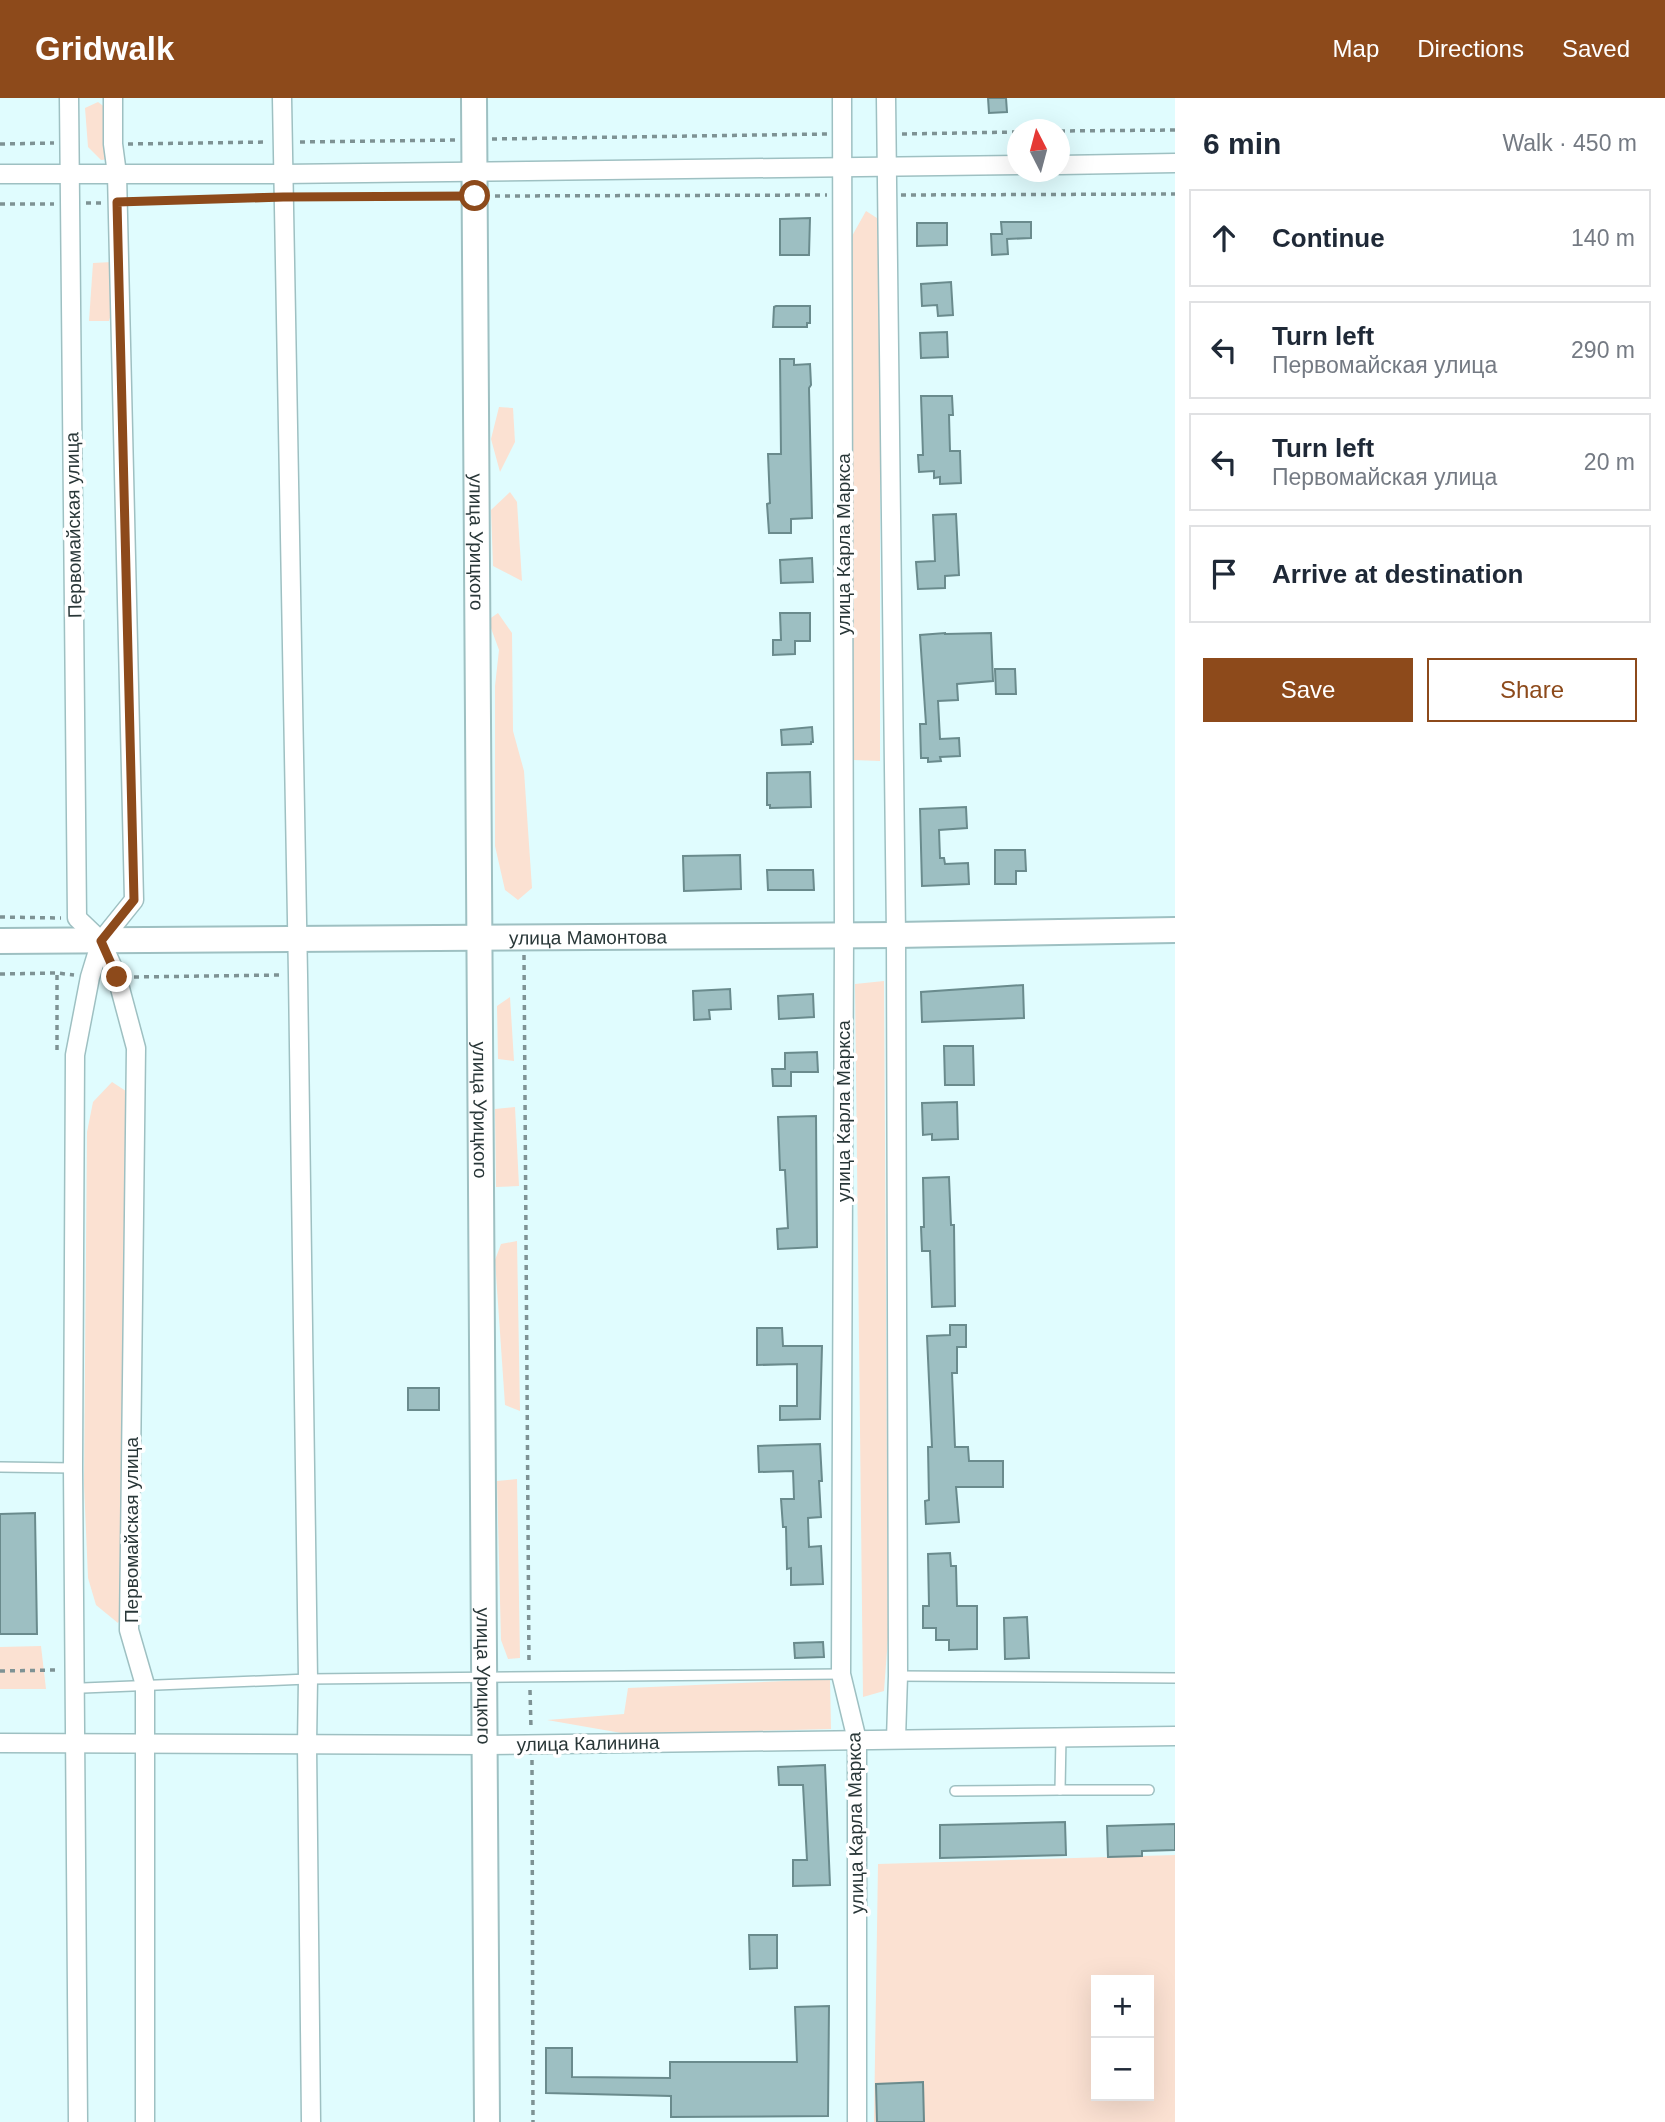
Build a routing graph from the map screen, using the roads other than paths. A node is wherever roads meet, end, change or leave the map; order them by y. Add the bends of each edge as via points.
1 (69, 98) edge
2 (113, 98) edge
3 (282, 98) edge
4 (474, 98) edge
5 (842, 98) edge
6 (886, 98) edge
7 (1175, 163) edge
8 (1007, 165) edge
9 (1070, 165) edge
10 (842, 167) junction
11 (886, 167) junction
12 (0, 174) edge
13 (70, 174) junction
14 (117, 174) junction
15 (282, 174) junction
16 (475, 184) junction
17 (1175, 930) edge
18 (844, 935) junction
19 (896, 935) junction
20 (478, 938) junction
21 (297, 940) junction
22 (0, 941) edge
23 (101, 941) junction
24 (0, 1467) edge
25 (73, 1468) junction
26 (841, 1674) junction
27 (898, 1676) junction
28 (484, 1678) junction
29 (1175, 1678) edge
30 (308, 1679) junction
31 (145, 1685) junction
32 (83, 1688) dead end
33 (1175, 1736) edge
34 (1061, 1737) junction
35 (896, 1739) junction
36 (857, 1740) junction
37 (0, 1743) edge
38 (146, 1743) junction
39 (74, 1744) junction
40 (307, 1745) junction
41 (485, 1745) junction
42 (1060, 1790) junction
43 (1149, 1790) dead end
44 (955, 1791) dead end
45 (78, 2122) edge
46 (145, 2122) edge
47 (311, 2122) edge
48 (487, 2122) edge
49 (857, 2122) edge

1 - 13 street, Первомайская улица
2 - 14 street
3 - 15 street
4 - 16 street, улица Урицкого
5 - 10 street, улица Карла Маркса
6 - 11 street
7 - 9 street
8 - 11 street
10 - 11 street
10 - 16 street
10 - 18 street, улица Карла Маркса
11 - 19 street
12 - 13 street
13 - 14 street
13 - 23 street, Первомайская улица via 77,918
14 - 15 street
14 - 23 street via 134,900
15 - 16 street
15 - 21 street
16 - 20 street, улица Урицкого
17 - 19 street, улица Мамонтова
18 - 19 street, улица Мамонтова
18 - 20 street, улица Мамонтова
18 - 26 street, улица Карла Маркса
19 - 27 street
20 - 21 street, улица Мамонтова
20 - 28 street, улица Урицкого
21 - 23 street, улица Мамонтова
21 - 30 street
22 - 23 street, улица Мамонтова
23 - 25 street via 75,1055
23 - 31 street, Первомайская улица via 117,977 136,1048 129,1630
24 - 25 lane
25 - 39 street
26 - 28 lane
26 - 36 street, улица Карла Маркса
27 - 29 lane
27 - 35 street
28 - 30 lane
28 - 41 street, улица Урицкого
30 - 31 lane
30 - 40 street
31 - 32 lane
31 - 38 street, Первомайская улица
33 - 34 street, улица Калинина
34 - 35 street, улица Калинина
34 - 42 lane
35 - 36 street, улица Калинина
36 - 41 street, улица Калинина
36 - 49 street, улица Карла Маркса
37 - 39 street, улица Калинина
38 - 39 street, улица Калинина
38 - 40 street, улица Калинина
38 - 46 street, Первомайская улица
39 - 45 street
40 - 41 street, улица Калинина
40 - 47 street
41 - 48 street, улица Урицкого
42 - 43 lane
42 - 44 lane

